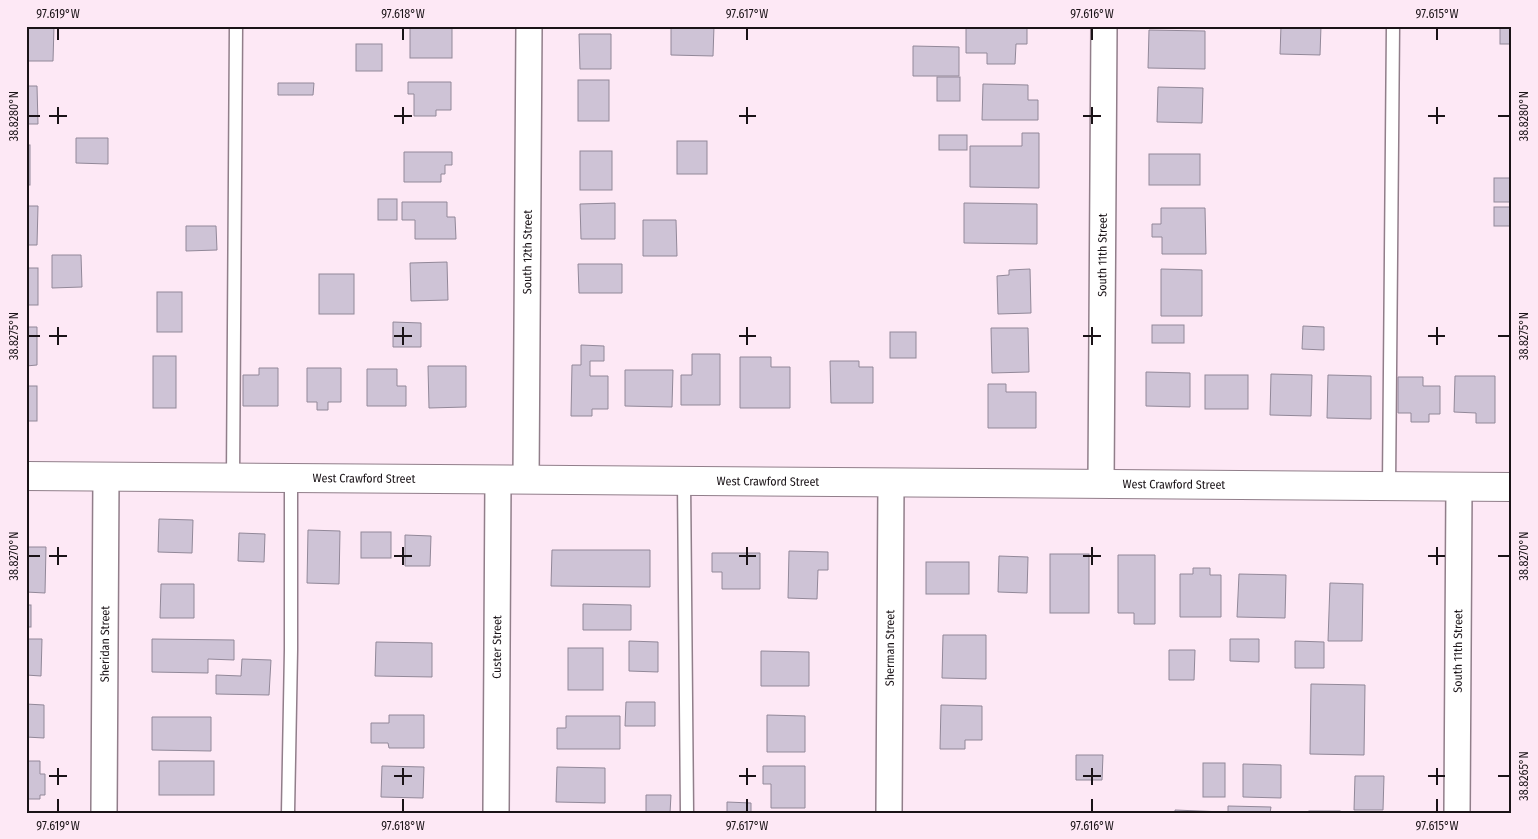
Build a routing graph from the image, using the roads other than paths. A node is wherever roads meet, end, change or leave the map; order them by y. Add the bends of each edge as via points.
1 (236, 26) edge
2 (529, 26) edge
3 (1104, 26) edge
4 (1393, 26) edge
5 (26, 476) edge
6 (106, 477) junction
7 (233, 478) junction
8 (291, 478) junction
9 (498, 480) junction
10 (526, 480) junction
11 (684, 481) junction
12 (892, 483) junction
13 (1101, 484) junction
14 (1390, 486) junction
15 (1459, 487) junction
16 (1512, 487) edge
17 (104, 813) edge
18 (288, 813) edge
19 (496, 813) edge
20 (686, 813) edge
21 (889, 813) edge
22 (1457, 813) edge

1 - 7 lane
2 - 10 street, South 12th Street
3 - 13 street, South 11th Street
4 - 14 lane
5 - 6 main road, West Crawford Street
6 - 7 main road, West Crawford Street
6 - 17 street, Sheridan Street
7 - 8 main road, West Crawford Street
8 - 9 main road, West Crawford Street
8 - 18 lane
9 - 10 main road, West Crawford Street
9 - 19 street, Custer Street
10 - 11 main road, West Crawford Street
11 - 12 main road, West Crawford Street
11 - 20 lane
12 - 13 main road, West Crawford Street
12 - 21 street, Sherman Street
13 - 14 main road, West Crawford Street
14 - 15 main road, West Crawford Street
15 - 16 main road, West Crawford Street
15 - 22 street, South 11th Street

